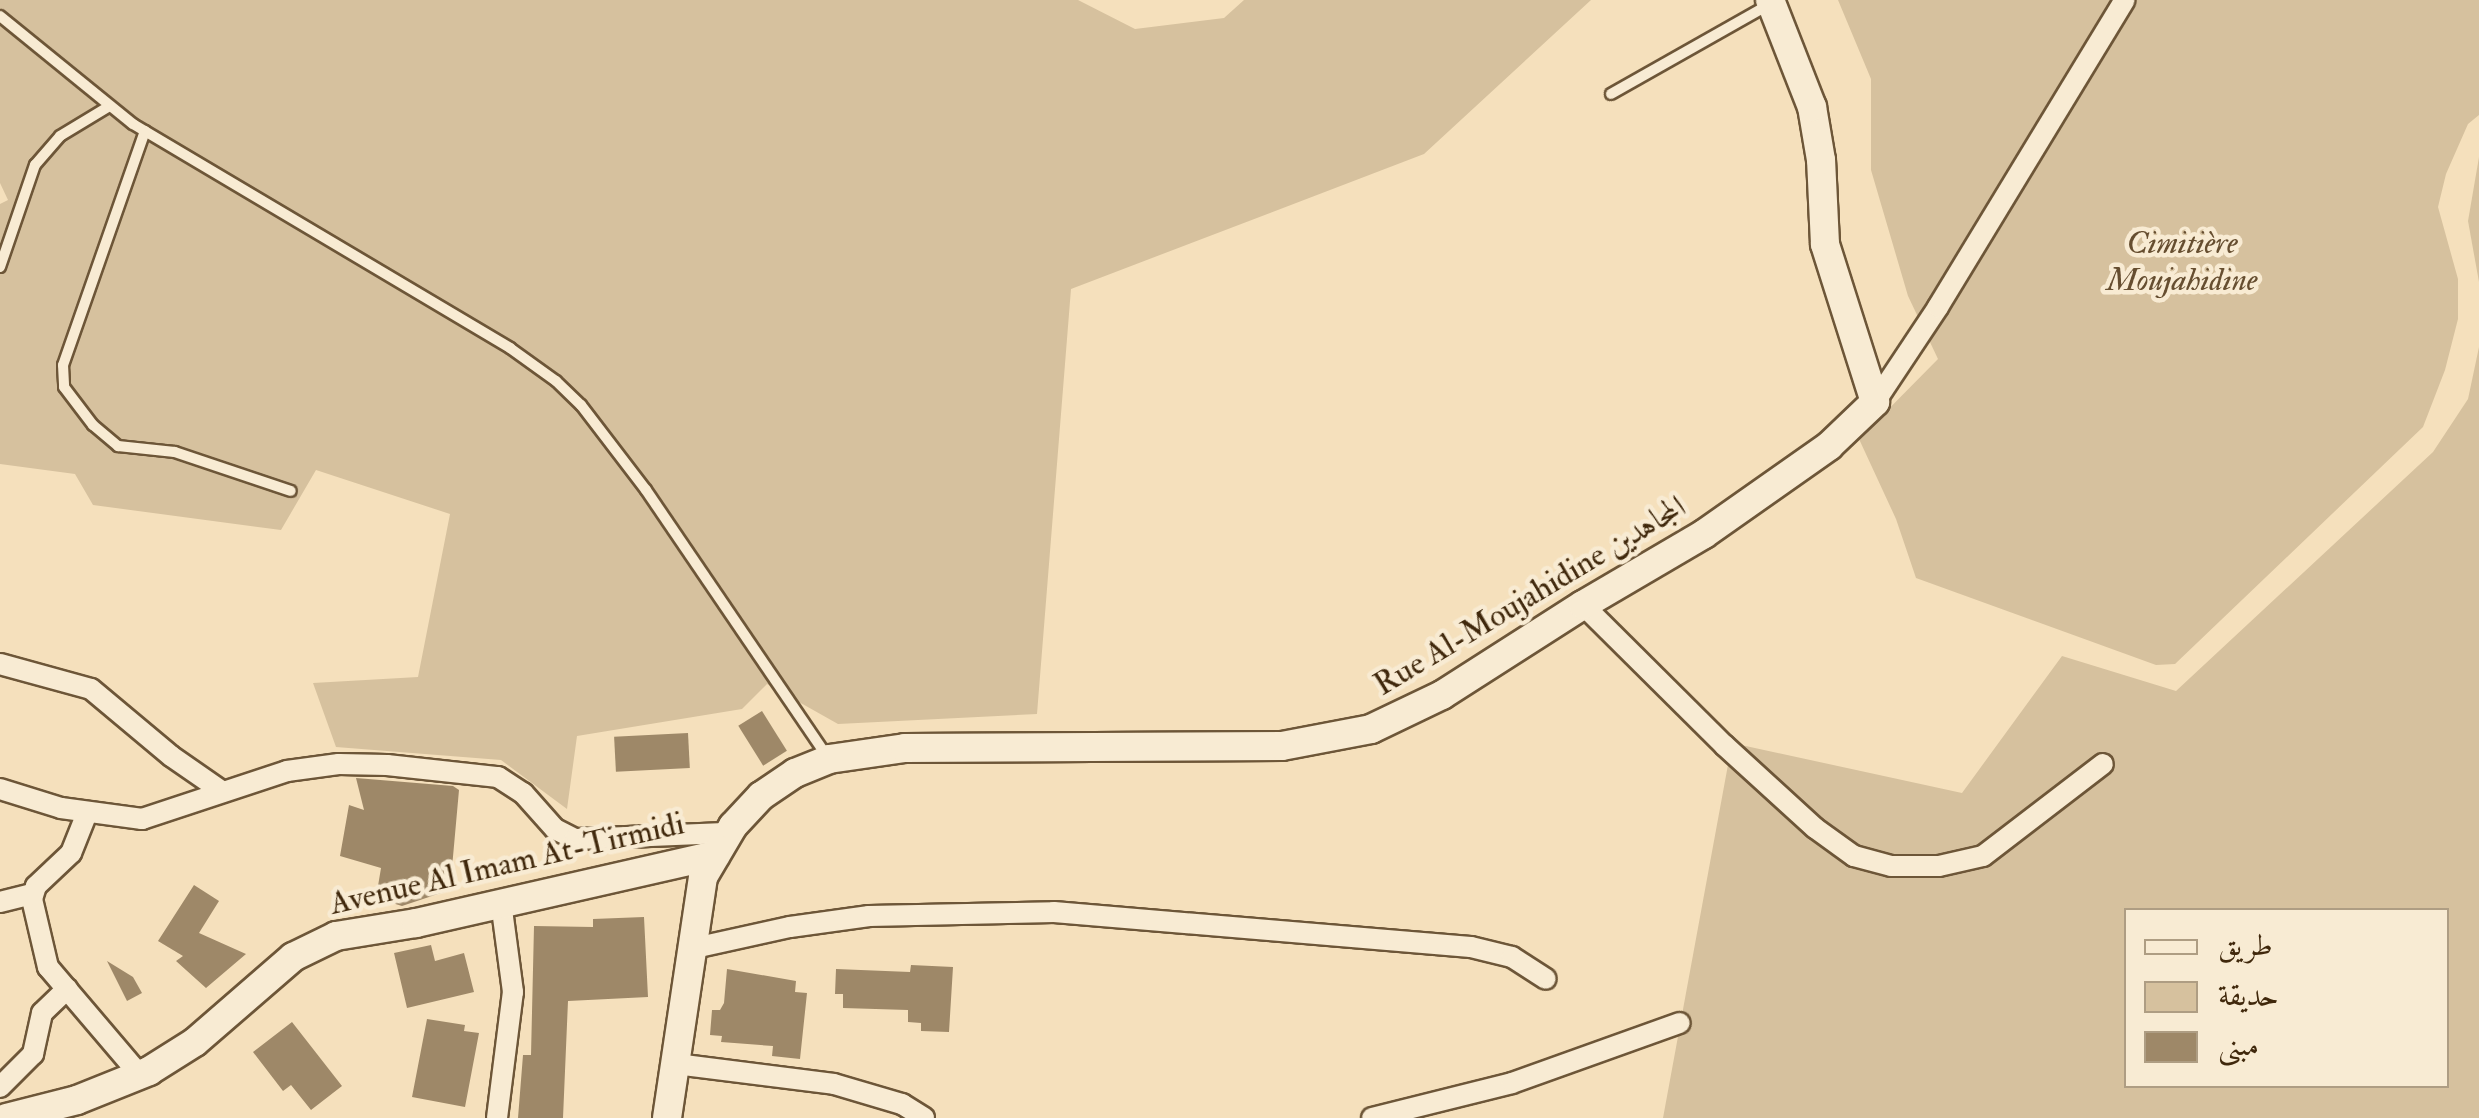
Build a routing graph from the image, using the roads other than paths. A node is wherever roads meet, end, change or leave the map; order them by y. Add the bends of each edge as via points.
1 (2125, 0) edge
2 (1770, 2) edge
3 (0, 16) edge
4 (1611, 94) dead end
5 (108, 106) junction
6 (145, 131) junction
7 (0, 267) edge
8 (1875, 402) junction
9 (290, 490) dead end
10 (1583, 604) junction
11 (0, 664) edge
12 (829, 759) junction
13 (2103, 764) dead end
14 (0, 789) edge
15 (223, 792) junction
16 (87, 813) junction
17 (721, 844) junction
18 (32, 894) junction
19 (0, 902) edge
20 (501, 902) junction
21 (690, 949) junction
22 (1546, 980) dead end
23 (67, 989) junction
24 (1680, 1022) dead end
25 (676, 1064) junction
26 (140, 1075) junction
27 (0, 1088) edge
28 (6, 1118) edge
29 (497, 1118) edge
30 (667, 1118) edge
31 (924, 1118) edge
32 (1372, 1118) edge

1 - 8 street, Rue Al-Moujahidine المجاهدين
2 - 4 lane
2 - 8 street via 1812,107 1825,244
3 - 5 lane
5 - 6 lane
5 - 7 lane via 60,136 35,165
6 - 9 lane via 63,366 64,387 118,446 175,452
6 - 12 lane via 556,381 646,490
8 - 10 street, Rue Al-Moujahidine المجاهدين via 1759,498
10 - 12 street, Rue Al-Moujahidine المجاهدين via 1442,695 1344,738 1282,746 934,747
10 - 13 street via 1724,745 1854,856 1891,866 1939,866 1983,856
11 - 15 street via 91,689
12 - 17 street, Rue Al-Moujahidine المجاهدين via 778,784
14 - 16 street
15 - 16 street via 152,817
15 - 17 street via 326,765 463,770 507,781 555,829 575,838
16 - 18 street via 72,853
17 - 20 street, Avenue Al Imam At-Tirmidi
17 - 21 street, Rue Al-Moujahidine المجاهدين via 703,877
18 - 19 street
18 - 23 street via 48,967
20 - 26 street, Avenue Al Imam At-Tirmidi via 323,941 292,957 194,1042
20 - 29 street via 514,992
21 - 22 street via 869,916 1054,912 1471,947 1512,957
21 - 25 street, Rue Al-Moujahidine المجاهدين
23 - 26 street
23 - 27 street via 42,1013 33,1054
24 - 32 street via 1512,1084
25 - 30 street, Rue Al-Moujahidine المجاهدين
25 - 31 street via 834,1084 902,1104
26 - 28 street, Avenue Al Imam At-Tirmidi

